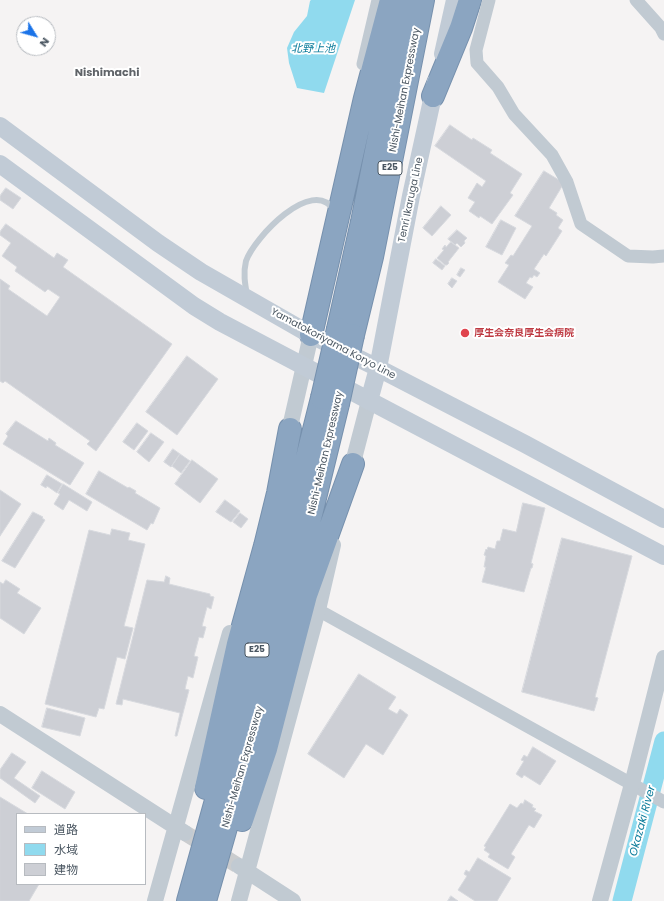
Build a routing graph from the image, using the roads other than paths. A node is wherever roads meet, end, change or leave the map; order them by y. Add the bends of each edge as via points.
1 (378, 0) edge
2 (391, 0) edge
3 (406, 0) edge
4 (423, 0) edge
5 (436, 0) edge
6 (455, 0) edge
7 (470, 0) edge
8 (489, 0) edge
9 (636, 0) edge
10 (664, 34) edge
11 (359, 77) dead end
12 (433, 96) junction
13 (0, 126) edge
14 (0, 164) edge
15 (338, 219) junction
16 (664, 256) edge
17 (372, 257) junction
18 (248, 298) junction
19 (346, 332) junction
20 (311, 335) junction
21 (304, 367) junction
22 (378, 368) junction
23 (369, 400) junction
24 (330, 401) junction
25 (290, 429) junction
26 (353, 464) junction
27 (664, 519) edge
28 (664, 556) edge
29 (318, 610) junction
30 (664, 658) edge
31 (0, 714) edge
32 (634, 785) junction
33 (663, 801) edge
34 (180, 831) junction
35 (242, 869) junction
36 (155, 901) edge
37 (182, 901) edge
38 (188, 901) edge
39 (205, 901) edge
40 (214, 901) edge
41 (239, 901) edge
42 (293, 901) edge
43 (600, 901) edge

1 - 11 street
2 - 15 highway via 365,98
3 - 19 highway, Nishi-Meihan Expressway / E25 via 364,214
4 - 17 highway, Nishi-Meihan Expressway / E25
5 - 17 highway via 424,41 387,206
6 - 12 main road, Tenri Ikaruga Line
7 - 12 highway
8 - 16 street via 476,50 477,63 498,87 514,114 552,155 567,182 581,224 628,256
9 - 10 street
12 - 22 main road, Tenri Ikaruga Line
13 - 18 main road, Yamatokoriyama Koryo Line via 158,243 201,272
14 - 21 main road via 194,306
15 - 18 lane via 334,209 320,200 311,200 284,214 262,236 246,262 244,276
15 - 20 highway
17 - 19 highway, Nishi-Meihan Expressway / E25
18 - 20 main road, Yamatokoriyama Koryo Line
19 - 24 highway, Nishi-Meihan Expressway / E25, bridge
20 - 21 street
20 - 22 main road, Yamatokoriyama Koryo Line
21 - 23 main road
21 - 25 street
22 - 23 main road, Tenri Ikaruga Line
22 - 27 main road, Yamatokoriyama Koryo Line
23 - 26 street
23 - 28 main road
24 - 38 highway, Nishi-Meihan Expressway / E25 via 286,542
24 - 39 highway, Nishi-Meihan Expressway / E25 via 305,539
25 - 34 street via 254,548
25 - 37 highway via 278,493 238,644
26 - 29 street
26 - 40 highway via 306,595 266,748
29 - 32 street
29 - 35 street
30 - 32 street
31 - 34 street
32 - 33 street
32 - 43 street
34 - 36 street
35 - 41 street
35 - 42 street

